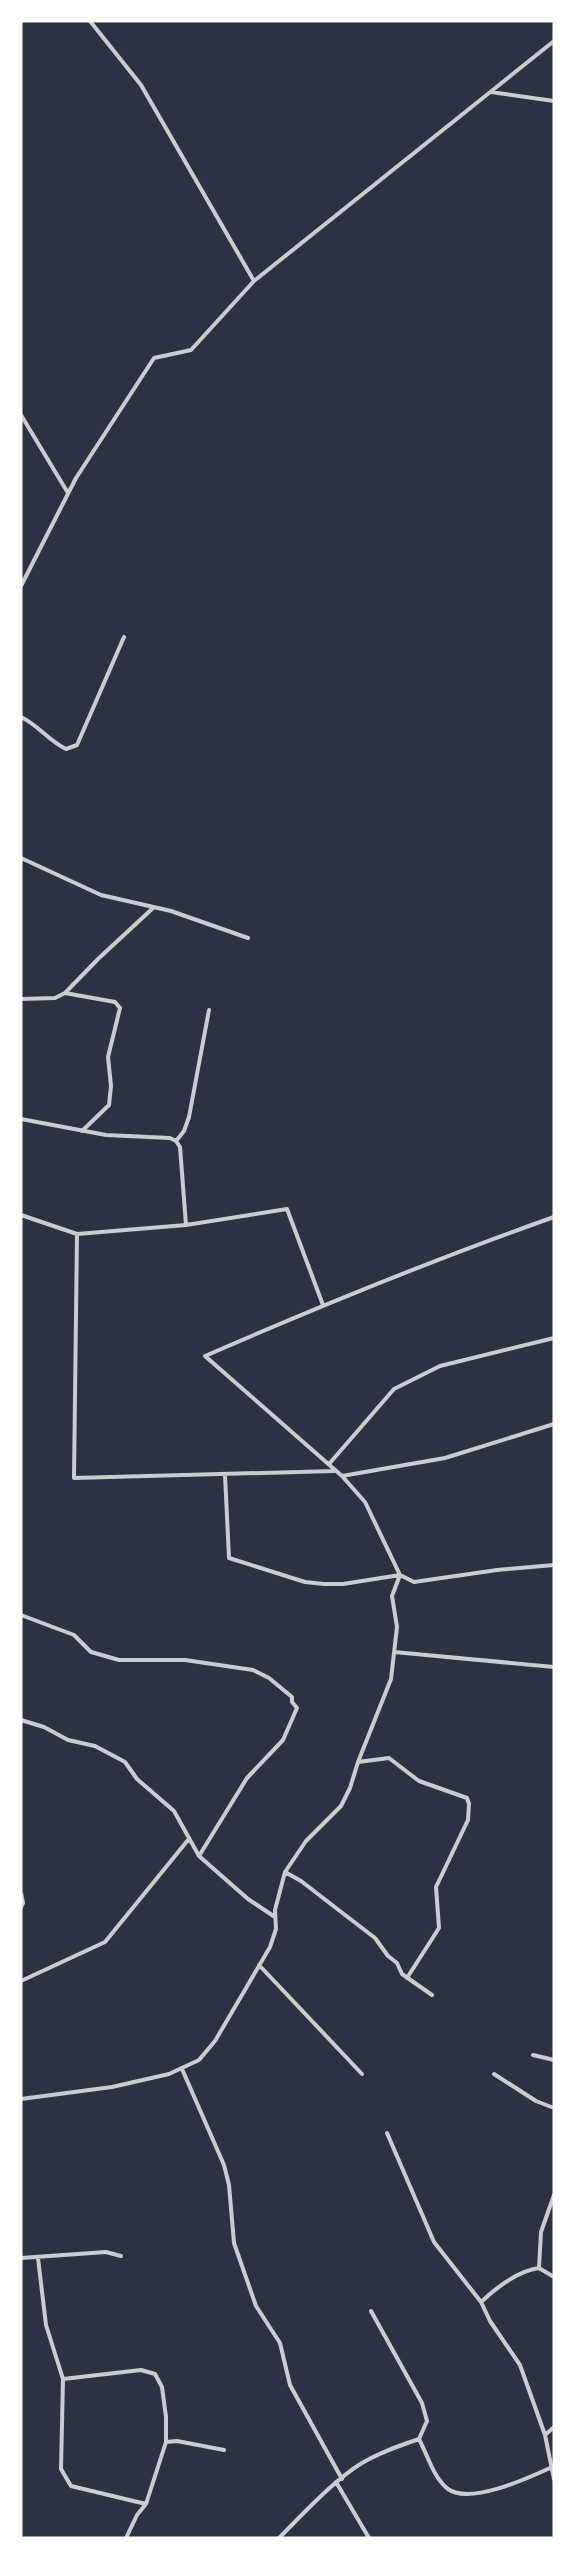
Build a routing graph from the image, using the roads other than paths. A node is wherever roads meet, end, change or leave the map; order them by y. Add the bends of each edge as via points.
1 (90, 21) edge
2 (554, 41) edge
3 (491, 92) junction
4 (554, 101) edge
5 (254, 281) junction
6 (21, 414) edge
7 (68, 493) junction
8 (22, 582) edge
9 (124, 637) dead end
10 (21, 716) edge
11 (21, 858) edge
12 (154, 908) junction
13 (248, 938) dead end
14 (65, 993) junction
15 (21, 999) edge
16 (209, 1010) dead end
17 (21, 1119) edge
18 (82, 1131) junction
19 (176, 1141) junction
20 (21, 1214) edge
21 (554, 1217) edge
22 (186, 1225) junction
23 (78, 1234) junction
24 (323, 1305) junction
25 (554, 1338) edge
26 (554, 1424) edge
27 (329, 1464) junction
28 (334, 1471) junction
29 (225, 1475) junction
30 (342, 1476) junction
31 (554, 1565) edge
32 (400, 1575) junction
33 (21, 1615) edge
34 (394, 1652) junction
35 (554, 1667) edge
36 (21, 1720) edge
37 (358, 1762) junction
38 (188, 1840) junction
39 (199, 1856) junction
40 (285, 1872) junction
41 (21, 1894) edge
42 (21, 1906) edge
43 (275, 1917) junction
44 (259, 1965) junction
45 (407, 1978) junction
46 (21, 1981) edge
47 (432, 1995) dead end
48 (532, 2055) dead end
49 (554, 2060) edge
50 (182, 2069) junction
51 (362, 2074) dead end
52 (494, 2074) dead end
53 (21, 2099) edge
54 (554, 2108) edge
55 (387, 2133) dead end
56 (554, 2195) edge
57 (121, 2256) dead end
58 (21, 2258) edge
59 (38, 2258) junction
60 (540, 2268) junction
61 (554, 2277) edge
62 (481, 2302) junction
63 (371, 2311) dead end
64 (63, 2378) junction
65 (554, 2427) edge
66 (544, 2435) junction
67 (419, 2439) junction
68 (166, 2442) junction
69 (224, 2450) dead end
70 (550, 2468) junction
71 (342, 2479) junction
72 (554, 2479) edge
73 (336, 2482) junction
74 (146, 2504) junction
75 (126, 2538) edge
76 (279, 2538) edge
77 (369, 2538) edge

1 - 5 street via 141,85
2 - 3 street
3 - 4 street
3 - 5 street
5 - 7 street via 190,350 154,358
6 - 7 street
7 - 8 street
9 - 10 street via 77,746 66,749 59,746
11 - 12 street via 101,895
12 - 13 street
12 - 14 street
14 - 15 street via 55,998
14 - 18 street via 115,1002 120,1008 108,1057 109,1105
16 - 19 street via 189,1117
17 - 18 street
18 - 19 street
19 - 22 street via 180,1147
20 - 23 street
21 - 24 street
22 - 23 street
22 - 24 street via 287,1209
23 - 29 street via 74,1478
24 - 27 street via 205,1356
25 - 27 street via 440,1366 394,1389
26 - 30 street via 445,1458
27 - 28 street
28 - 29 street
28 - 30 street
29 - 32 street via 229,1558 313,1584 343,1584
30 - 32 street via 365,1502
31 - 32 street via 414,1582
32 - 34 street via 392,1596 397,1627
33 - 39 street via 74,1635 91,1652 119,1660 185,1660 253,1670 269,1678 292,1697 297,1708 287,1733 246,1778
34 - 35 street
34 - 37 street via 391,1678
36 - 38 street via 44,1727 68,1740 95,1746 125,1762 137,1779 174,1811
37 - 40 street via 341,1806 306,1842
37 - 45 street via 389,1758 419,1781 459,1794 470,1804 468,1820 436,1887 439,1928
38 - 39 street
38 - 46 street via 105,1942
39 - 43 street via 248,1899
40 - 43 street
40 - 45 street via 376,1938
41 - 42 street
43 - 44 street via 276,1929 270,1947
44 - 50 street via 215,2040 199,2060
44 - 51 street
45 - 47 street
48 - 49 street
50 - 53 street via 112,2087
50 - 71 street via 224,2165 229,2184 234,2243 256,2306 280,2343 290,2385
52 - 54 street via 536,2101
55 - 62 street via 434,2242
56 - 60 street via 541,2232
57 - 59 street via 106,2252
58 - 59 street
59 - 64 street via 46,2325
60 - 61 street
60 - 62 street via 531,2269 495,2289
62 - 66 street via 520,2365
63 - 67 street via 422,2403 427,2421
64 - 68 street via 141,2370 155,2374 162,2387
64 - 74 street via 61,2469 65,2479 71,2486
65 - 66 street
66 - 70 street
67 - 70 street via 438,2476 448,2489 461,2494 506,2488
67 - 71 street via 386,2450 360,2464
68 - 69 street
68 - 74 street
70 - 72 street
71 - 73 street
73 - 76 street
73 - 77 street
74 - 75 street

